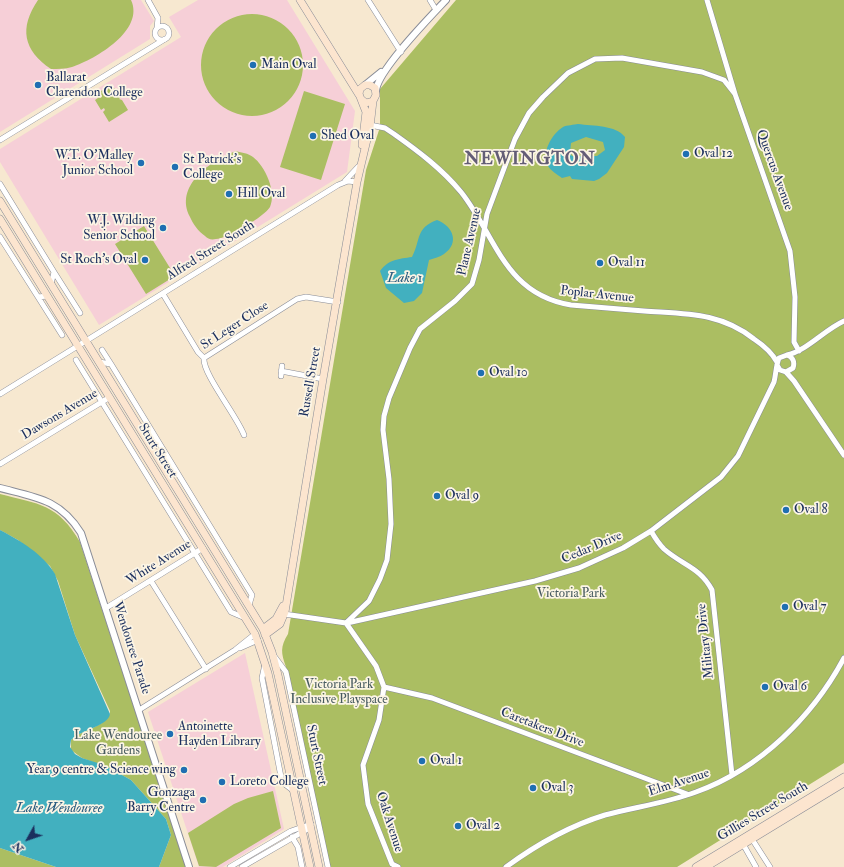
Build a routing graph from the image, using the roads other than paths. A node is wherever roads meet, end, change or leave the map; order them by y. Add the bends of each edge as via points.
1 (148, 0) edge
2 (300, 0) edge
3 (368, 0) edge
4 (430, 0) edge
5 (446, 0) edge
6 (707, 0) edge
7 (436, 10) junction
8 (156, 12) junction
9 (166, 28) junction
10 (156, 31) junction
11 (165, 39) junction
12 (146, 50) junction
13 (401, 52) junction
14 (336, 57) junction
15 (387, 68) junction
16 (365, 85) junction
17 (376, 91) junction
18 (735, 94) junction
19 (360, 97) junction
20 (373, 100) junction
21 (368, 124) junction
22 (0, 140) edge
23 (358, 171) junction
24 (357, 182) junction
25 (0, 184) edge
26 (341, 184) junction
27 (0, 201) edge
28 (0, 219) edge
29 (483, 229) junction
30 (0, 237) edge
31 (54, 272) junction
32 (50, 284) junction
33 (163, 294) junction
34 (47, 296) junction
35 (38, 297) junction
36 (338, 302) junction
37 (80, 313) dead end
38 (844, 321) edge
39 (62, 335) dead end
40 (86, 341) junction
41 (78, 346) junction
42 (102, 350) dead end
43 (768, 351) junction
44 (799, 351) junction
45 (786, 355) junction
46 (204, 358) junction
47 (76, 360) dead end
48 (793, 360) junction
49 (99, 362) junction
50 (111, 364) junction
51 (777, 364) junction
52 (793, 368) junction
53 (281, 371) dead end
54 (785, 372) junction
55 (323, 379) junction
56 (794, 381) junction
57 (774, 382) junction
58 (0, 394) edge
59 (110, 397) junction
60 (102, 402) junction
61 (244, 435) dead end
62 (844, 455) edge
63 (0, 464) edge
64 (0, 488) edge
65 (651, 531) junction
66 (203, 548) junction
67 (195, 553) junction
68 (150, 581) junction
69 (249, 605) junction
70 (106, 608) junction
71 (282, 613) junction
72 (246, 618) junction
73 (346, 623) junction
74 (264, 632) junction
75 (256, 637) junction
76 (272, 652) junction
77 (844, 658) edge
78 (206, 669) junction
79 (384, 687) junction
80 (139, 710) junction
81 (305, 761) junction
82 (297, 762) junction
83 (732, 774) junction
84 (844, 777) edge
85 (844, 783) edge
86 (690, 794) junction
87 (311, 826) junction
88 (302, 829) junction
89 (751, 836) junction
90 (292, 837) junction
91 (741, 842) junction
92 (190, 866) edge
93 (392, 866) edge
94 (230, 867) edge
95 (242, 867) edge
96 (302, 867) edge
97 (310, 867) edge
98 (320, 867) edge
99 (328, 867) edge
100 (398, 867) edge
101 (506, 867) edge
102 (696, 867) edge
103 (706, 867) edge
104 (756, 867) edge
105 (770, 867) edge

1 - 8 street
2 - 14 main road
3 - 13 street
4 - 7 street
5 - 7 street
6 - 18 street, Quercus Avenue
7 - 13 street
8 - 9 street
8 - 10 street via 159,21
9 - 10 street via 161,26
9 - 11 street via 168,34
10 - 11 street via 158,39
10 - 12 street via 153,43
11 - 12 street
12 - 22 street
13 - 15 street
14 - 16 main road via 351,77
14 - 19 main road, Russell Street
15 - 16 street
15 - 17 street via 378,81
16 - 17 main road
16 - 19 main road via 360,89
17 - 20 main road
18 - 29 street, Plane Avenue via 724,80 713,75 663,64 622,58 596,59 582,65 568,73 529,113 513,143
18 - 44 street, Quercus Avenue via 790,251 795,297 794,342
19 - 20 main road via 366,103
19 - 21 main road, Russell Street via 366,110
20 - 21 main road, Russell Street
21 - 23 main road, Russell Street
21 - 29 street, Poplar Avenue via 385,128 444,174 465,198
23 - 24 main road, Russell Street
23 - 26 street
24 - 26 street, Alfred Street South via 348,181
24 - 36 main road, Russell Street
25 - 31 street
26 - 33 street, Alfred Street South
27 - 32 main road, Sturt Street
28 - 34 main road, Sturt Street
29 - 43 street, Poplar Avenue via 513,272 547,299 571,305 708,316 737,327
29 - 73 street, Plane Avenue via 479,260 472,284 420,329 389,398 383,430 391,524 387,560 369,601
30 - 35 street
31 - 32 street
31 - 37 street
32 - 40 main road, Sturt Street
33 - 40 street, Alfred Street South
33 - 46 street
34 - 35 street
34 - 41 main road, Sturt Street
35 - 39 street
36 - 46 street, St Leger Close via 306,297 298,299
36 - 55 main road, Russell Street
38 - 44 street
40 - 41 street, Alfred Street South
40 - 49 main road, Sturt Street
41 - 58 street, Alfred Street South
41 - 59 main road, Sturt Street
42 - 50 street, Sturt Street
43 - 45 street, Poplar Avenue
43 - 51 street, Poplar Avenue
44 - 45 street
44 - 48 street
45 - 48 street
45 - 51 street via 781,357
46 - 61 street, St Leger Close via 206,369
47 - 60 street, Sturt Street
48 - 52 street
49 - 50 street
49 - 69 main road, Sturt Street
50 - 69 street, Sturt Street via 252,595
51 - 54 street via 780,370
51 - 57 street, Cedar Drive
52 - 54 street
52 - 56 street
53 - 55 street
54 - 56 street
54 - 57 street, Cedar Drive
55 - 71 main road, Russell Street
56 - 62 street
57 - 65 street, Cedar Drive via 738,456 730,467 699,495
59 - 60 street, Dawsons Avenue
59 - 66 main road, Sturt Street
60 - 63 street, Dawsons Avenue
60 - 67 street, Sturt Street
64 - 70 street, Wendouree Parade via 44,499 58,506 70,517 83,538
65 - 73 street, Cedar Drive via 623,548 580,568 534,581
65 - 83 street, Military Drive via 660,545 700,573 712,590
66 - 67 street, White Avenue
66 - 72 main road, Sturt Street
67 - 68 street, White Avenue
67 - 72 street, Sturt Street via 231,612
68 - 70 street, White Avenue
68 - 78 street
69 - 74 main road, Sturt Street
70 - 80 street, Wendouree Parade
71 - 73 street
71 - 74 main road, Russell Street
72 - 75 main road, Sturt Street
73 - 79 street, Oak Avenue via 376,666
74 - 75 street, Russell Street
74 - 76 main road, Sturt Street
75 - 78 street
75 - 88 main road, Sturt Street via 266,662
76 - 81 street, Sturt Street via 285,670
76 - 82 main road, Sturt Street
77 - 83 street, Elm Avenue via 819,696 792,728 761,756
78 - 80 street
79 - 86 street, Caretakers Drive via 432,698 680,793
79 - 93 street, Oak Avenue via 379,720 363,765 368,804
80 - 92 street, Wendouree Parade
81 - 82 street
81 - 99 street, Sturt Street
82 - 87 main road, Sturt Street
83 - 86 street, Elm Avenue
84 - 89 main road, Gillies Street South
85 - 89 main road, Gillies Street South
86 - 101 street, Elm Avenue via 604,815 582,823 542,843
87 - 88 street
87 - 98 main road, Sturt Street
88 - 90 street
88 - 94 street via 291,831
88 - 97 main road, Sturt Street
89 - 91 main road, Gillies Street South
89 - 105 street
90 - 95 street
90 - 96 street via 298,847
91 - 102 main road, Gillies Street South
91 - 103 main road, Gillies Street South
91 - 104 street
93 - 100 street, Oak Avenue

